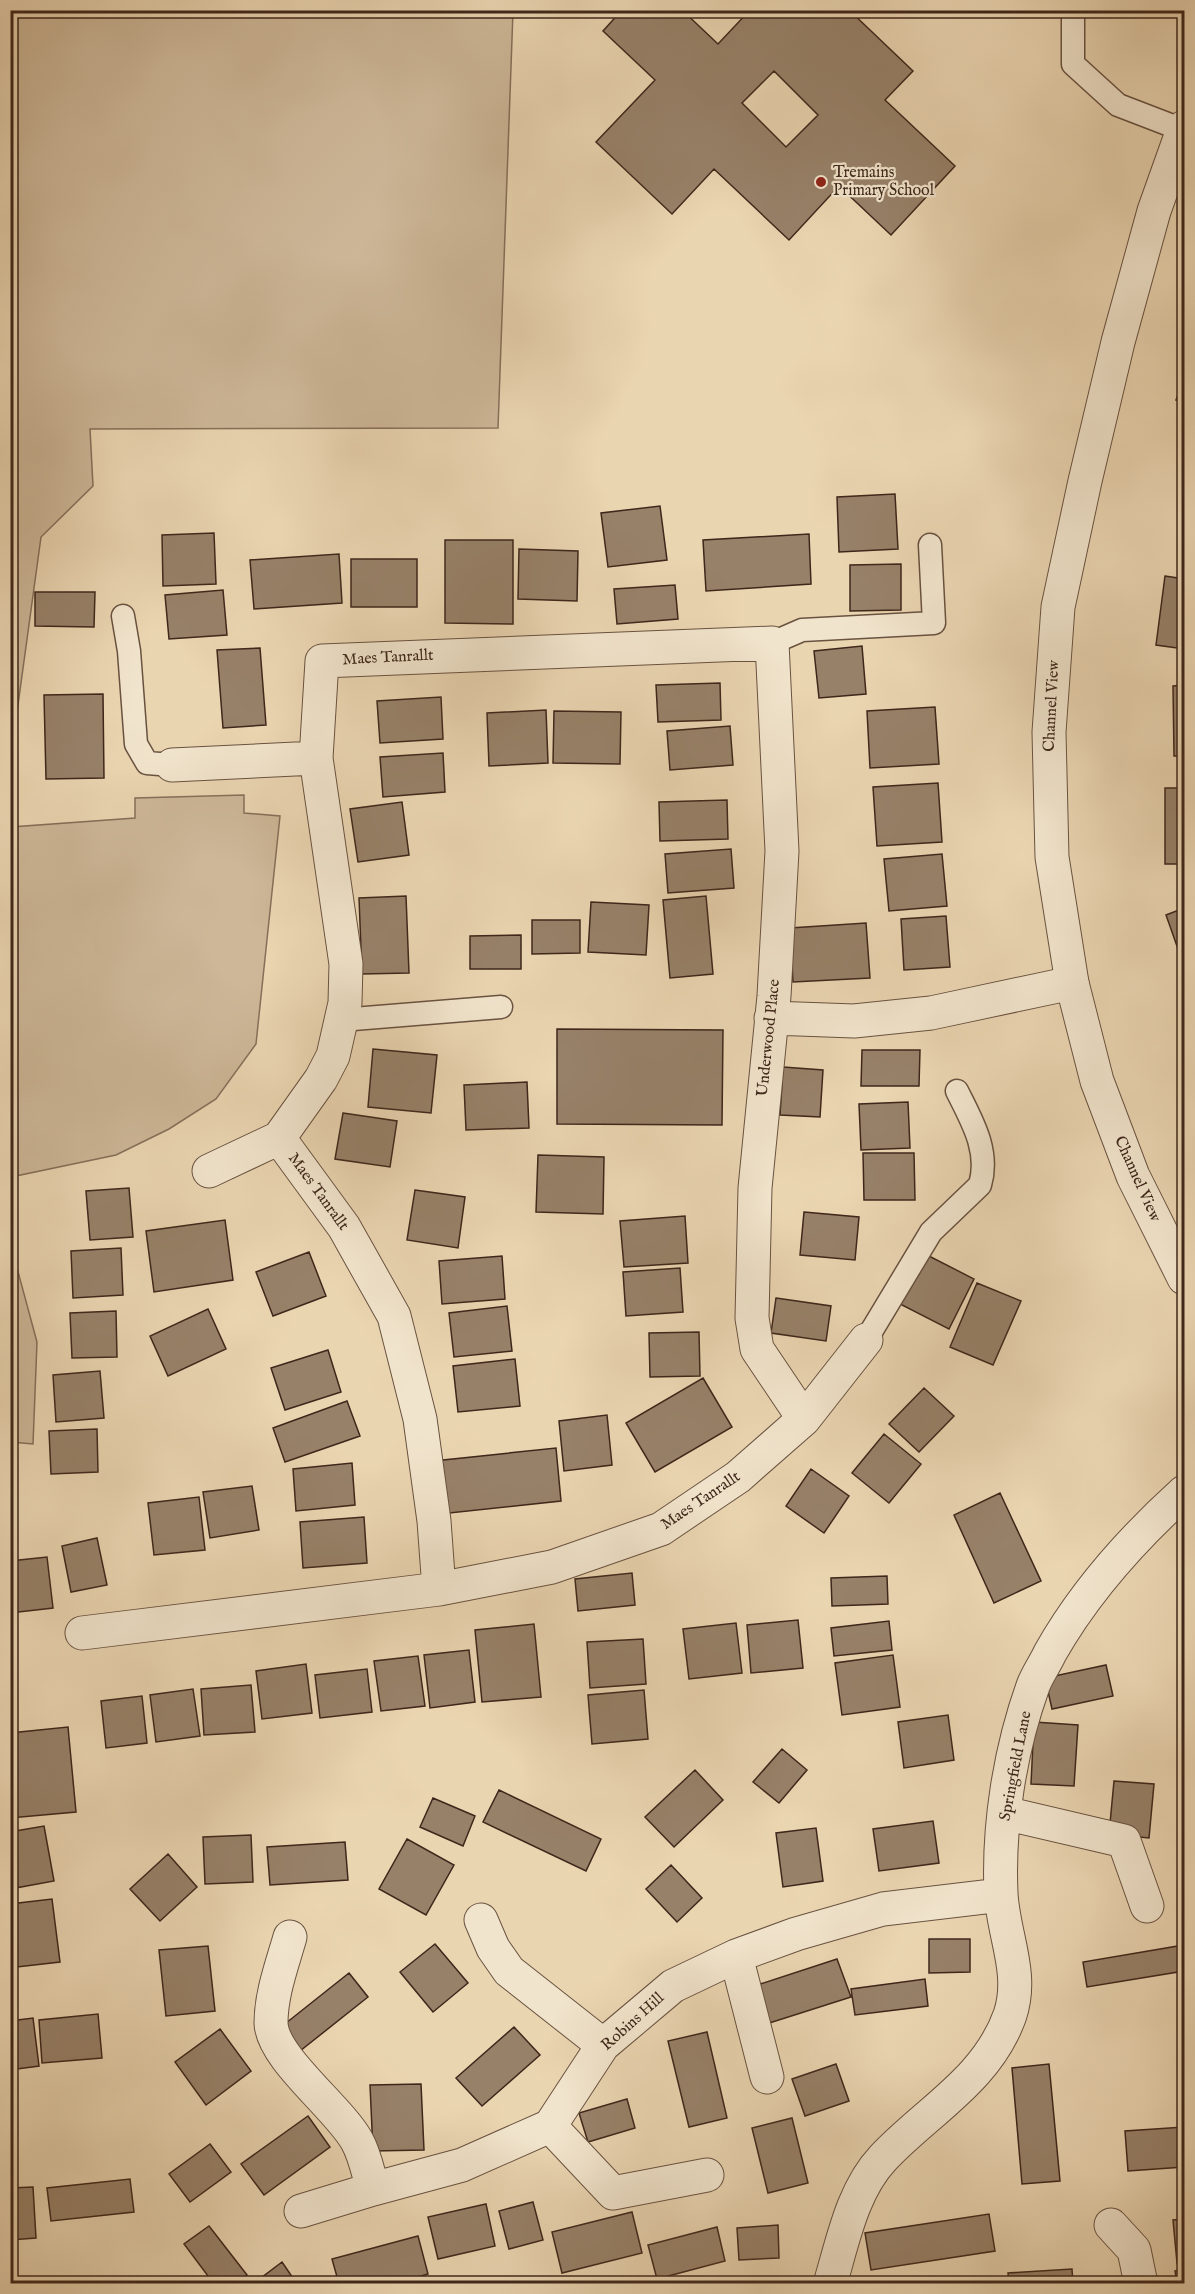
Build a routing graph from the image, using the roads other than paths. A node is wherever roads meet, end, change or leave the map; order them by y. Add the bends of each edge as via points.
1 (1073, 10) edge
2 (1184, 129) edge
3 (930, 545) dead end
4 (123, 616) dead end
5 (772, 643) junction
6 (316, 758) junction
7 (172, 765) joint
8 (1072, 983) junction
9 (501, 1007) dead end
10 (771, 1018) junction
11 (341, 1020) junction
12 (957, 1091) dead end
13 (279, 1138) junction
14 (209, 1171) dead end
15 (1185, 1278) edge
16 (866, 1340) joint
17 (804, 1419) junction
18 (1185, 1492) edge
19 (439, 1589) junction
20 (82, 1633) dead end
21 (1004, 1813) junction
22 (1001, 1895) junction
23 (1147, 1906) dead end
24 (481, 1920) dead end
25 (290, 1937) dead end
26 (736, 1956) junction
27 (603, 2045) junction
28 (767, 2077) dead end
29 (550, 2126) junction
30 (707, 2175) dead end
31 (373, 2189) junction
32 (302, 2211) dead end
33 (1111, 2225) dead end
34 (830, 2283) edge
35 (1141, 2283) edge

1 - 2 lane via 1074,64 1118,105
2 - 8 street, Channel View via 1154,211 1118,342 1058,607 1049,732 1052,857
3 - 5 lane via 934,623 802,630
4 - 7 lane via 136,744 147,763
5 - 6 street, Maes Tanrallt via 322,661
5 - 10 street, Underwood Place via 782,851
6 - 7 street
6 - 11 street, Maes Tanrallt via 346,964
8 - 10 street via 931,1013 854,1022
8 - 15 street, Channel View via 1097,1081 1133,1176
9 - 11 lane
10 - 17 street, Underwood Place via 755,1188 752,1318 757,1349
11 - 13 street, Maes Tanrallt via 333,1056 321,1079
12 - 16 lane via 978,1131 982,1148 980,1185 932,1232
13 - 14 street
13 - 19 street, Maes Tanrallt via 344,1227 394,1316 420,1419
16 - 17 street, Maes Tanrallt
17 - 19 street, Maes Tanrallt via 738,1478 661,1529 552,1567
18 - 21 street, Springfield Lane via 1122,1553 1071,1616 1034,1684
19 - 20 street
21 - 22 street, Springfield Lane
21 - 23 street via 1124,1841
22 - 26 street, Robins Hill via 883,1909
22 - 34 street, Springfield Lane via 1017,1975 1010,2015 992,2049 963,2087 882,2159 855,2202
24 - 27 street via 509,1971
25 - 31 street via 273,1998 271,2025 300,2074 358,2142
26 - 27 street, Robins Hill via 673,1986
26 - 28 street
27 - 29 street, Robins Hill
29 - 30 street via 614,2193
29 - 31 street via 462,2165
31 - 32 street
33 - 35 street via 1134,2250

